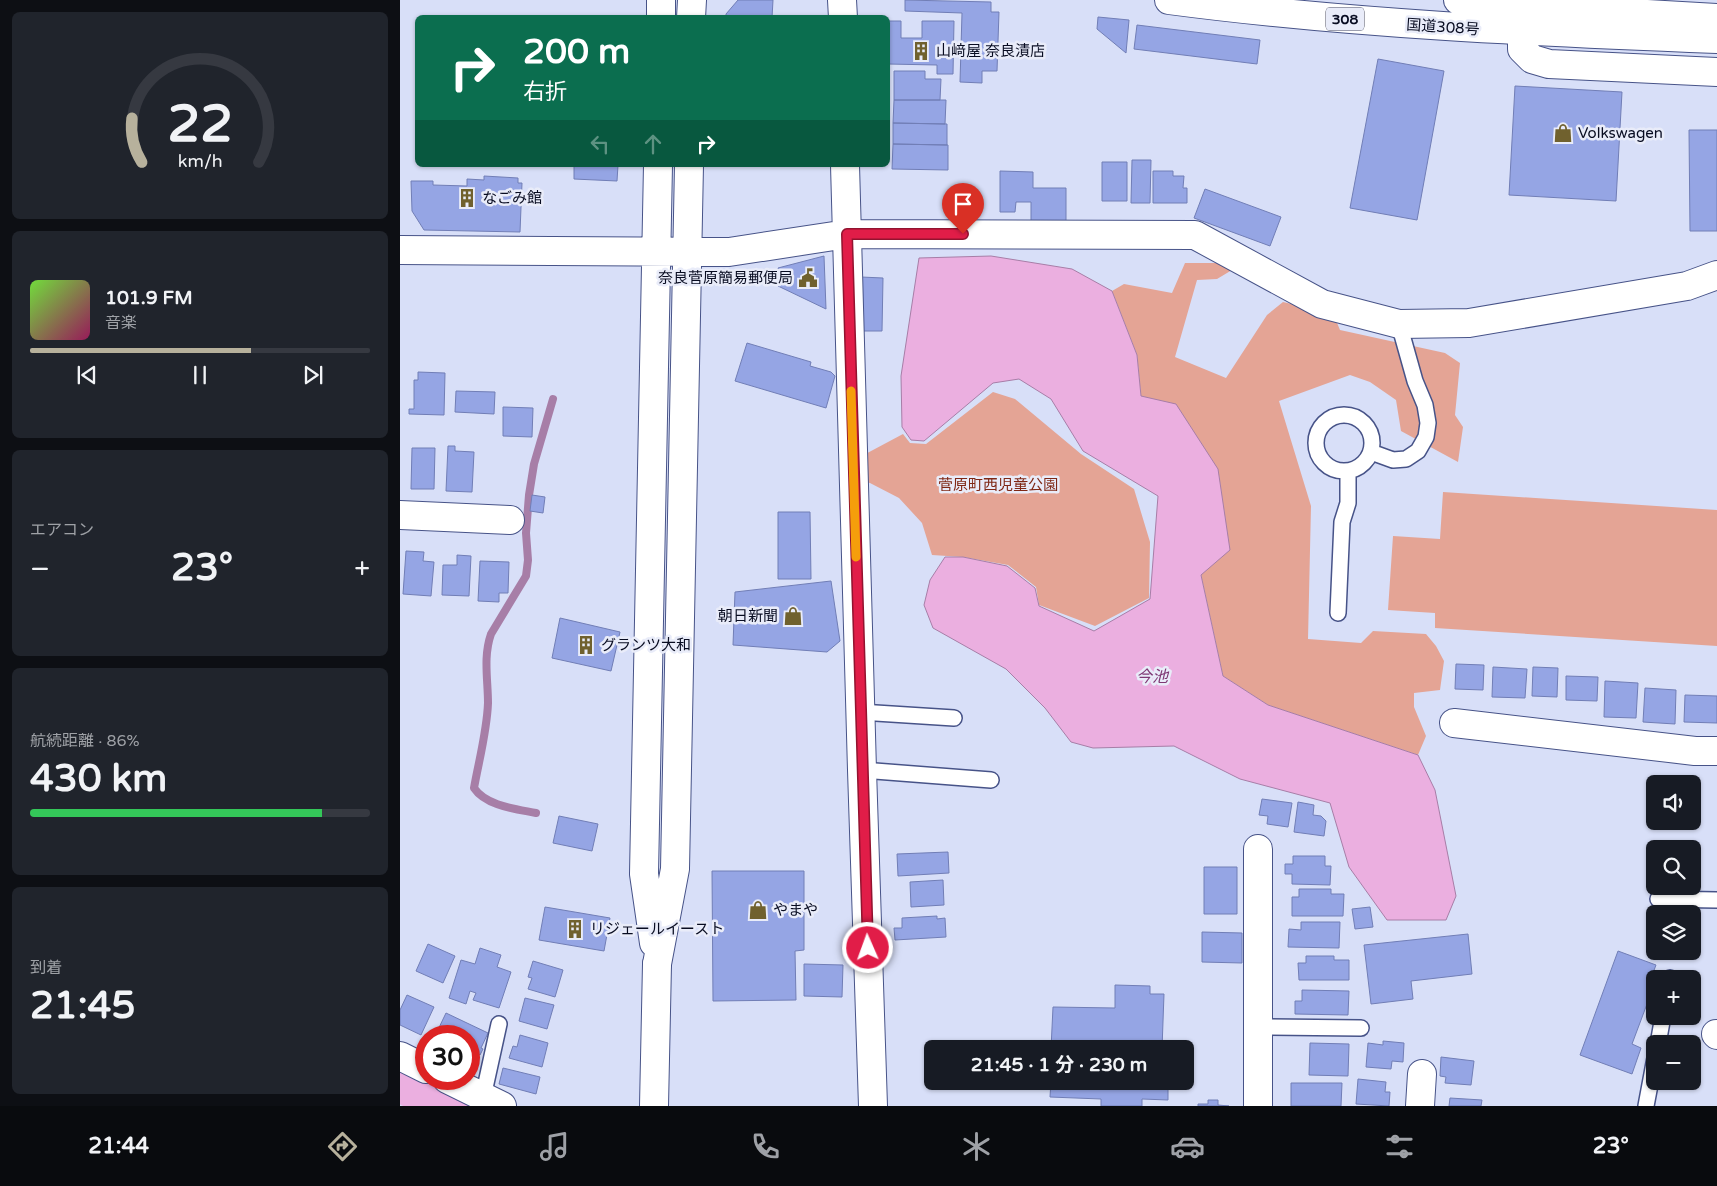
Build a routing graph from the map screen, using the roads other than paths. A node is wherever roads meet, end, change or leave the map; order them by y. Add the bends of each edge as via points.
1 (661, 0) edge
2 (692, 0) edge
3 (842, 0) edge
4 (1169, 0) edge
5 (1458, 0) edge
6 (660, 15) edge
7 (691, 15) edge
8 (842, 15) edge
9 (1717, 18) edge
10 (1522, 32) junction
11 (1717, 39) edge
12 (1717, 72) edge
13 (658, 167) edge
14 (689, 167) edge
15 (845, 167) edge
16 (847, 234) junction
17 (400, 250) edge
18 (656, 251) junction
19 (687, 252) junction
20 (1717, 275) edge
21 (1399, 324) junction
22 (1371, 452) junction
23 (1348, 471) junction
24 (400, 515) edge
25 (510, 520) dead end
26 (1338, 613) dead end
27 (860, 712) junction
28 (954, 718) dead end
29 (1454, 723) dead end
30 (1717, 751) edge
31 (862, 770) junction
32 (991, 780) dead end
33 (1258, 849) dead end
34 (1658, 899) dead end
35 (1717, 900) edge
36 (657, 964) junction
37 (499, 1024) dead end
38 (1258, 1027) junction
39 (1361, 1028) dead end
40 (400, 1056) edge
41 (415, 1064) edge
42 (1422, 1074) dead end
43 (470, 1090) edge
44 (1649, 1090) edge
45 (493, 1101) edge
46 (654, 1106) edge
47 (873, 1106) edge
48 (1258, 1106) edge
49 (1420, 1106) edge
50 (1646, 1106) edge

1 - 6 main road
2 - 7 main road
3 - 8 main road
4 - 10 main road, 国道308号 / 308 via 1371,22
5 - 9 main road, 国道308号
10 - 11 main road, 国道308号 / 308
10 - 12 main road via 1522,49 1532,59 1550,64
13 - 18 main road
14 - 19 main road
15 - 16 main road
16 - 19 main road via 730,252
16 - 21 main road via 1195,235 1322,304
16 - 27 main road
17 - 18 main road
18 - 19 main road
18 - 36 main road via 644,874
19 - 36 main road via 675,869
20 - 21 main road via 1686,286 1469,323
21 - 22 lane via 1425,405 1426,438 1418,451 1406,459 1393,460
22 - 23 lane via 1359,467
22 - 23 lane via 1373,439 1363,422 1344,414 1326,421 1316,439 1317,449 1322,460 1334,468
23 - 26 lane
24 - 25 main road
27 - 28 lane
27 - 31 main road
29 - 30 main road
31 - 32 lane
31 - 47 main road
33 - 38 main road
34 - 35 lane
36 - 46 main road
37 - 45 lane
38 - 39 lane
38 - 48 main road
40 - 41 main road
42 - 49 main road
43 - 45 main road
44 - 50 lane

